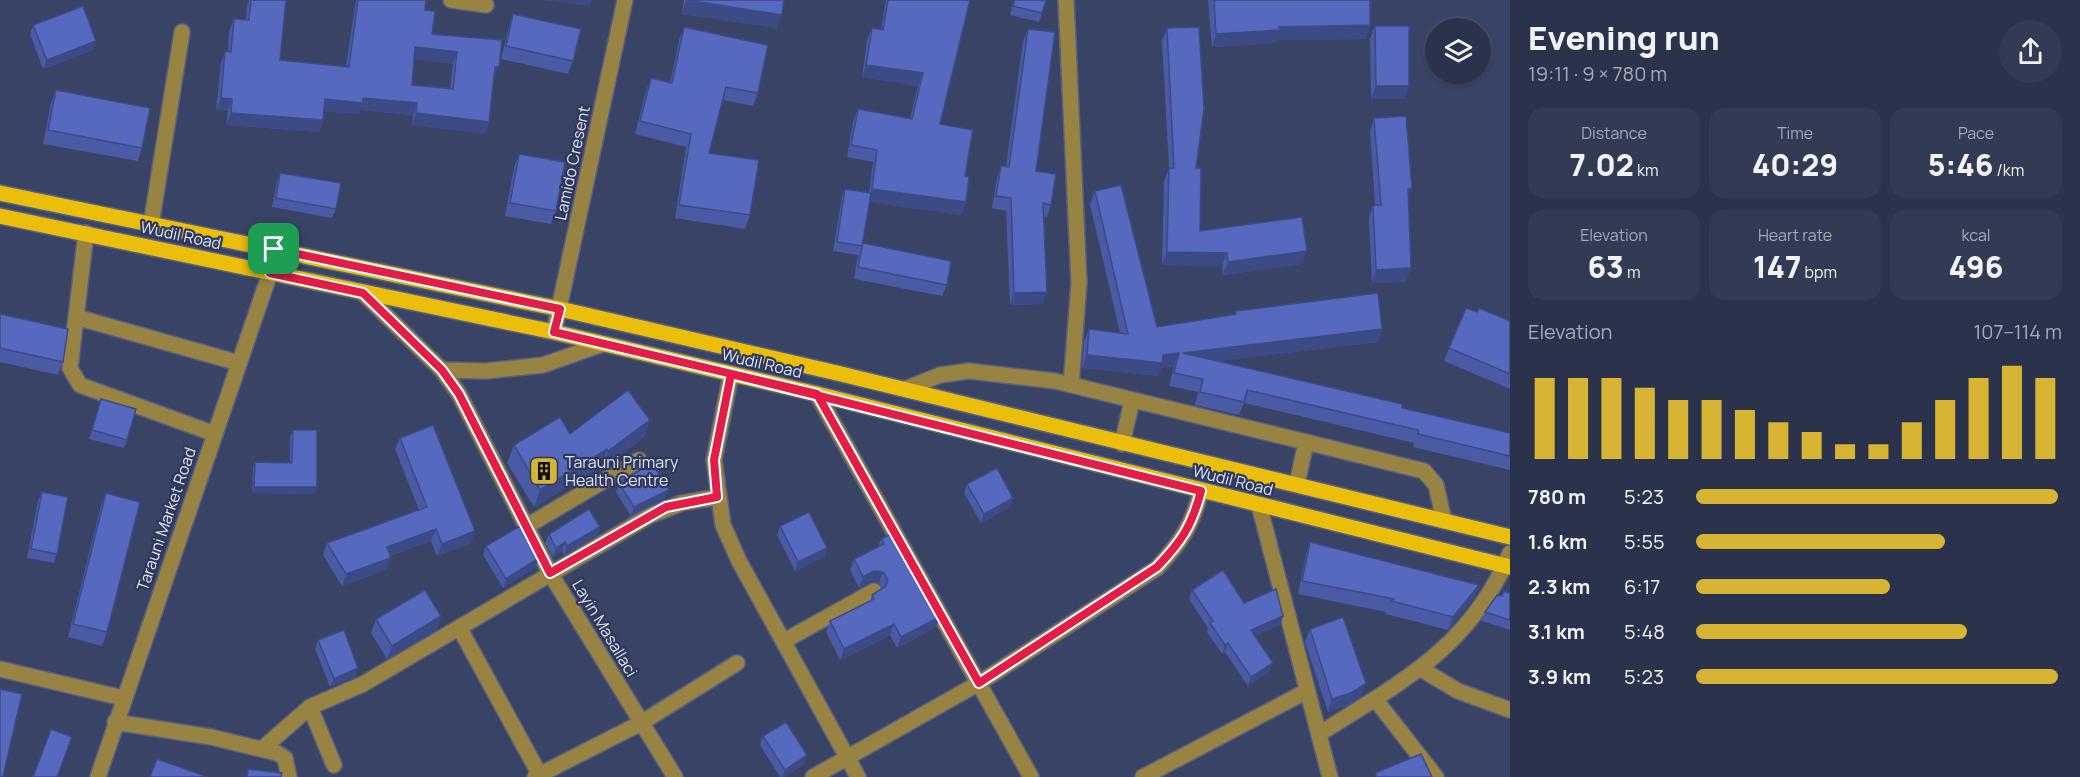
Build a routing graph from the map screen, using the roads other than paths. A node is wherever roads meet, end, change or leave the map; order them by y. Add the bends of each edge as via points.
1 (451, 0) edge
2 (625, 0) edge
3 (1066, 0) edge
4 (486, 5) dead end
5 (182, 32) dead end
6 (0, 193) edge
7 (0, 216) edge
8 (151, 225) junction
9 (86, 234) junction
10 (274, 249) junction
11 (270, 273) junction
12 (363, 293) junction
13 (560, 309) junction
14 (76, 317) junction
15 (554, 332) junction
16 (603, 344) junction
17 (239, 363) junction
18 (442, 370) junction
19 (731, 374) junction
20 (1071, 386) junction
21 (905, 390) junction
22 (817, 394) junction
23 (1132, 401) junction
24 (215, 434) junction
25 (1306, 442) junction
26 (1122, 444) junction
27 (639, 460) dead end
28 (1298, 484) junction
29 (1201, 491) junction
30 (717, 497) junction
31 (1259, 505) junction
32 (1444, 521) junction
33 (527, 526) junction
34 (1510, 537) edge
35 (1508, 562) edge
36 (550, 573) junction
37 (874, 591) edge
38 (459, 629) junction
39 (783, 641) junction
40 (737, 663) dead end
41 (0, 669) edge
42 (1421, 669) junction
43 (979, 683) junction
44 (1307, 691) junction
45 (123, 698) junction
46 (1375, 699) junction
47 (310, 707) junction
48 (1510, 711) edge
49 (115, 722) junction
50 (642, 723) junction
51 (1319, 734) junction
52 (262, 749) junction
53 (848, 757) junction
54 (334, 765) dead end
55 (538, 776) edge
56 (98, 777) edge
57 (289, 777) edge
58 (675, 777) edge
59 (813, 777) edge
60 (858, 777) edge
61 (1031, 777) edge
62 (1143, 777) edge
63 (1330, 777) edge
64 (1436, 777) edge

1 - 4 street
2 - 13 street, Lamido Cresent
3 - 20 street via 1078,283
5 - 8 street
6 - 8 main road, Wudil Road
7 - 9 main road, Wudil Road
8 - 10 main road, Wudil Road
9 - 11 main road, Wudil Road
9 - 14 street
10 - 11 street, Tarauni Market Road
10 - 13 main road, Wudil Road
11 - 12 main road, Wudil Road
11 - 17 street, Tarauni Market Road
12 - 15 main road, Wudil Road
12 - 18 street, Layin Masallaci
13 - 15 street, Lamido Cresent
13 - 21 main road, Wudil Road
14 - 17 street
14 - 24 street via 70,368 80,385
15 - 16 main road, Wudil Road
16 - 18 street via 543,365 486,371
16 - 19 main road, Wudil Road
17 - 24 street, Tarauni Market Road
18 - 33 street, Layin Masallaci via 459,394
19 - 22 main road, Wudil Road
19 - 30 street via 714,460
20 - 21 street via 969,371 940,375
20 - 23 street
21 - 26 main road, Wudil Road
22 - 29 main road, Wudil Road
22 - 43 street
23 - 25 street
23 - 26 street
24 - 45 street, Tarauni Market Road
25 - 28 street
25 - 32 street via 1424,471 1436,485
26 - 28 main road, Wudil Road
27 - 33 street
28 - 32 main road, Wudil Road
29 - 31 main road, Wudil Road
29 - 43 street via 1180,543 1157,567
30 - 36 street via 666,507
30 - 39 street via 723,525
31 - 35 main road, Wudil Road
31 - 44 street
32 - 34 main road, Wudil Road
33 - 36 street, Layin Masallaci
35 - 42 street via 1473,619
36 - 38 street
36 - 50 street, Layin Masallaci
37 - 39 street
38 - 47 street via 363,684
38 - 55 street
39 - 53 street
40 - 50 street
41 - 45 street
42 - 46 street
42 - 48 street via 1458,691
43 - 53 street
43 - 61 street
44 - 51 street
44 - 62 street
45 - 49 street, Tarauni Market Road
46 - 51 street
46 - 64 street
47 - 52 street
47 - 54 street
49 - 52 street
49 - 56 street, Tarauni Market Road
50 - 55 street
50 - 58 street, Layin Masallaci
51 - 63 street
52 - 57 street via 285,758
53 - 59 street
53 - 60 street

